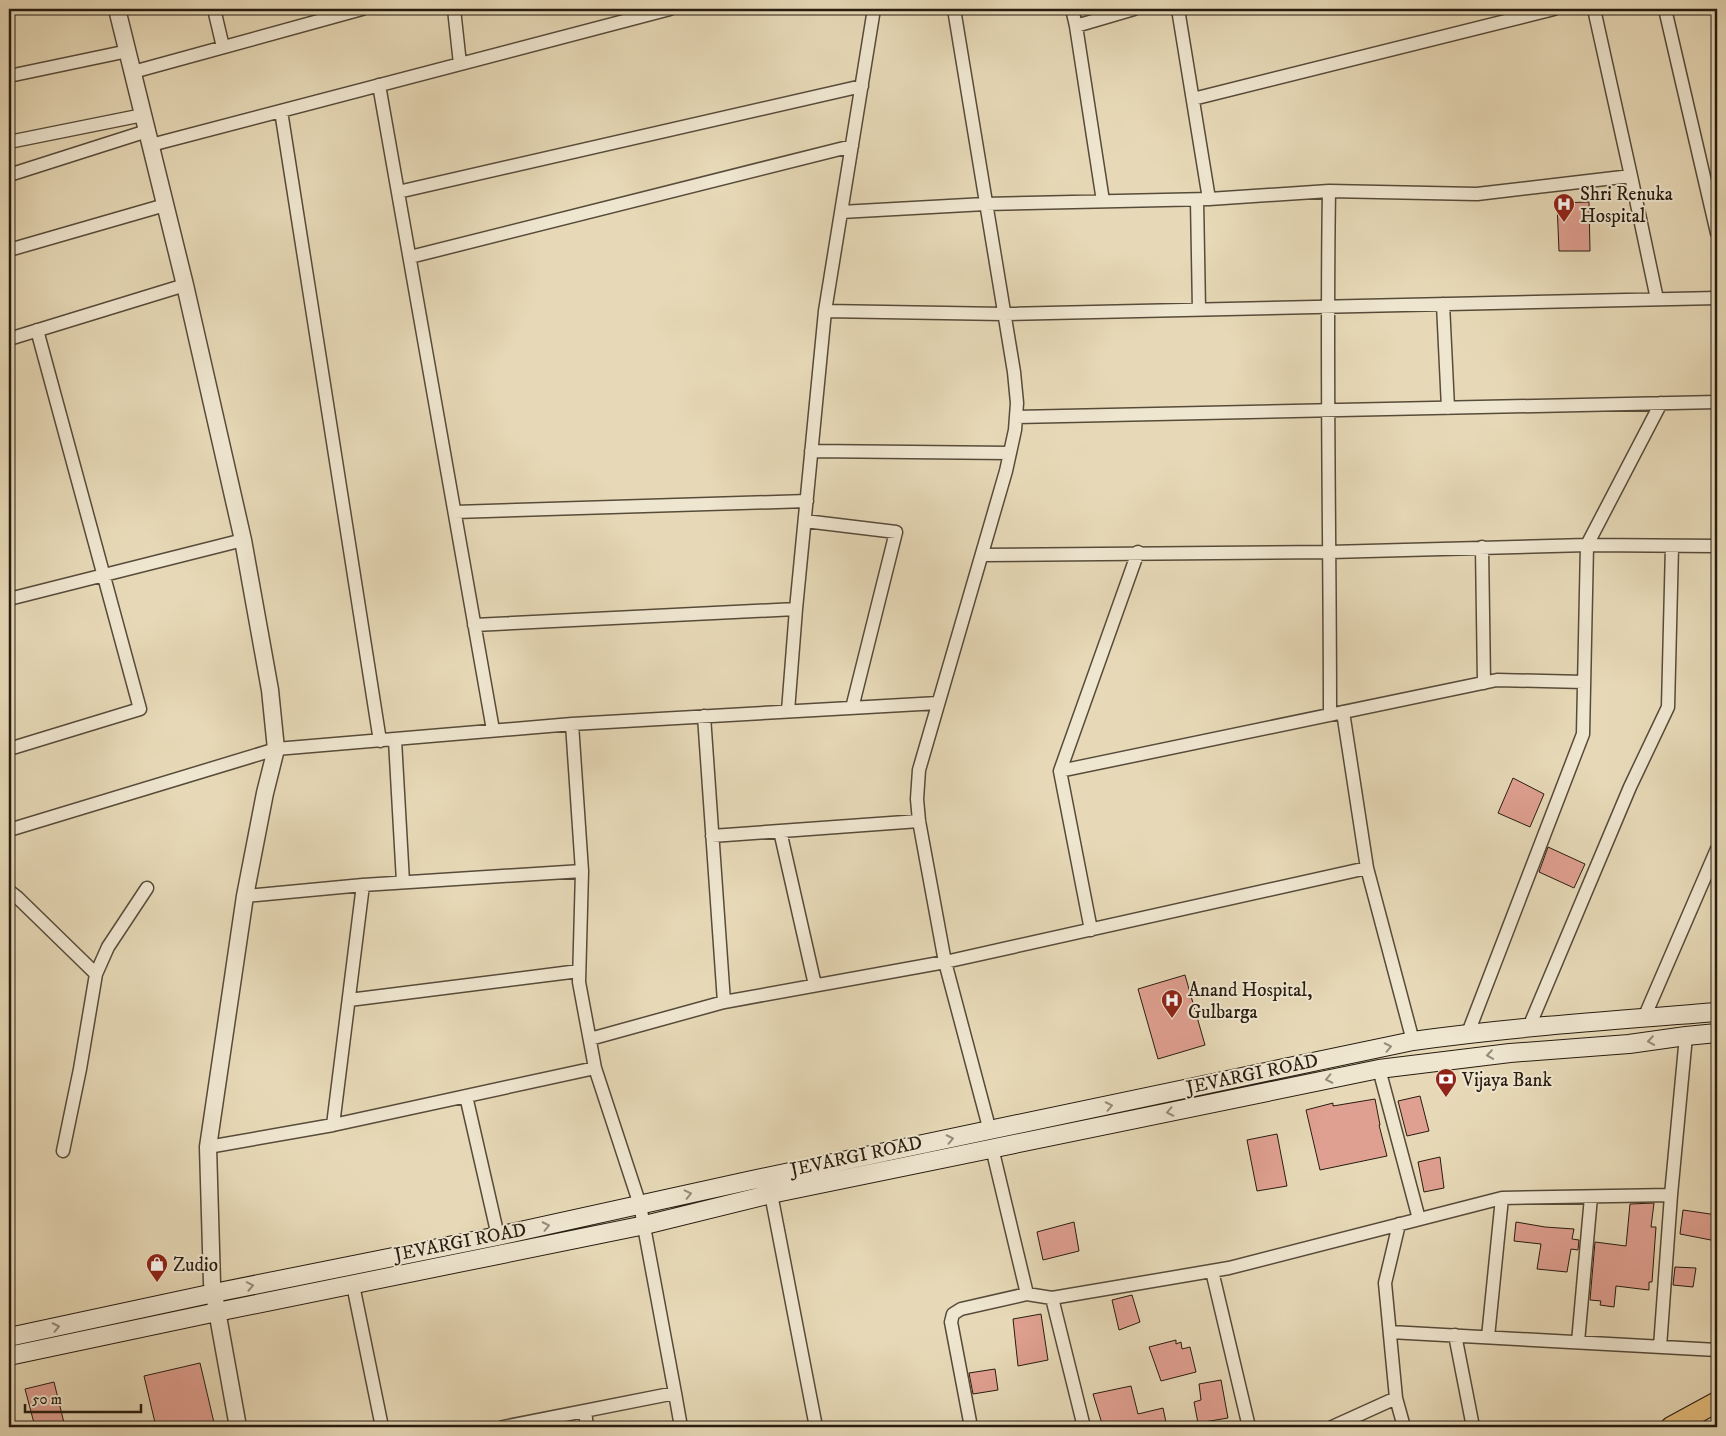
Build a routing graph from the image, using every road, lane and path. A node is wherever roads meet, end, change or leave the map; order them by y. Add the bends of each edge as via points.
1 (117, 9) edge
2 (214, 9) edge
3 (362, 9) edge
4 (454, 9) edge
5 (670, 9) edge
6 (874, 9) edge
7 (954, 9) edge
8 (1072, 9) edge
9 (1134, 9) edge
10 (1178, 9) edge
11 (1554, 9) edge
12 (1594, 9) edge
13 (1665, 9) edge
14 (1076, 26) junction
15 (223, 47) junction
16 (128, 51) junction
17 (460, 64) junction
18 (133, 72) junction
19 (9, 76) edge
20 (379, 85) junction
21 (862, 86) junction
22 (1192, 99) junction
23 (282, 111) junction
24 (143, 114) junction
25 (149, 138) junction
26 (9, 142) edge
27 (852, 146) junction
28 (9, 174) edge
29 (1630, 176) junction
30 (1329, 190) junction
31 (398, 192) junction
32 (1203, 200) junction
33 (1103, 202) junction
34 (985, 204) junction
35 (165, 205) junction
36 (841, 212) junction
37 (1717, 233) edge
38 (9, 250) edge
39 (410, 257) junction
40 (185, 286) junction
41 (1717, 298) edge
42 (1657, 299) junction
43 (1443, 304) junction
44 (1327, 307) junction
45 (825, 310) junction
46 (1199, 310) junction
47 (1004, 314) junction
48 (37, 330) junction
49 (9, 339) edge
50 (1717, 402) edge
51 (1661, 403) junction
52 (1448, 408) junction
53 (1327, 410) junction
54 (1016, 417) junction
55 (811, 451) junction
56 (1010, 453) junction
57 (806, 501) junction
58 (454, 512) junction
59 (805, 521) junction
60 (243, 540) junction
61 (1587, 545) junction
62 (1672, 546) junction
63 (1717, 546) edge
64 (1482, 547) junction
65 (1138, 552) junction
66 (1330, 552) junction
67 (982, 555) junction
68 (104, 576) junction
69 (9, 598) edge
70 (796, 609) junction
71 (474, 625) junction
72 (1584, 682) junction
73 (1484, 683) junction
74 (938, 703) junction
75 (852, 708) junction
76 (788, 712) junction
77 (1336, 713) junction
78 (704, 716) junction
79 (572, 724) junction
80 (493, 730) junction
81 (395, 740) junction
82 (380, 741) junction
83 (9, 749) edge
84 (276, 750) junction
85 (1060, 771) junction
86 (919, 821) junction
87 (9, 830) edge
88 (780, 831) junction
89 (712, 836) junction
90 (1717, 848) edge
91 (1367, 868) junction
92 (582, 870) junction
93 (403, 882) junction
94 (363, 885) junction
95 (147, 888) dead end
96 (9, 891) edge
97 (246, 896) junction
98 (1091, 930) junction
99 (946, 962) junction
100 (579, 970) junction
101 (96, 974) junction
102 (815, 986) junction
103 (348, 1000) junction
104 (724, 1002) junction
105 (1717, 1012) edge
106 (1644, 1018) junction
107 (1530, 1027) junction
108 (1468, 1033) junction
109 (1717, 1033) edge
110 (1686, 1036) junction
111 (590, 1039) junction
112 (1413, 1041) junction
113 (595, 1068) junction
114 (1379, 1069) junction
115 (466, 1096) junction
116 (333, 1125) junction
117 (990, 1131) junction
118 (208, 1147) junction
119 (992, 1148) junction
120 (63, 1151) dead end
121 (771, 1194) junction
122 (1671, 1196) junction
123 (1590, 1197) junction
124 (1502, 1198) junction
125 (640, 1205) junction
126 (1420, 1219) junction
127 (1399, 1224) junction
128 (645, 1225) junction
129 (498, 1236) junction
130 (1212, 1271) junction
131 (353, 1284) junction
132 (214, 1293) junction
133 (1027, 1294) junction
134 (1052, 1298) junction
135 (217, 1312) junction
136 (1390, 1332) junction
137 (1455, 1335) junction
138 (9, 1337) edge
139 (1488, 1337) junction
140 (1578, 1342) junction
141 (1660, 1347) junction
142 (1717, 1350) edge
143 (9, 1356) edge
144 (675, 1393) junction
145 (1396, 1398) junction
146 (1717, 1402) edge
147 (585, 1411) junction
148 (238, 1427) edge
149 (382, 1427) edge
150 (503, 1427) edge
151 (587, 1427) edge
152 (681, 1427) edge
153 (816, 1427) edge
154 (970, 1427) edge
155 (1084, 1427) edge
156 (1249, 1427) edge
157 (1332, 1427) edge
158 (1404, 1427) edge
159 (1473, 1427) edge
160 (1671, 1427) edge

1 - 16 street
2 - 15 street
3 - 15 street
4 - 17 street
5 - 17 street
6 - 21 street
7 - 34 street
8 - 14 street
9 - 14 street
10 - 22 street
11 - 22 street
12 - 29 street
13 - 37 street
14 - 33 street
15 - 18 street
16 - 18 street
16 - 19 street
17 - 20 street
18 - 24 street
20 - 23 street
20 - 31 street
21 - 27 street
21 - 31 street
22 - 32 street
23 - 25 street
23 - 82 street
24 - 25 street
24 - 26 street
25 - 28 street
25 - 35 street
27 - 36 street
27 - 39 street
29 - 30 street via 1477,194
29 - 42 street
30 - 32 street
30 - 44 street
31 - 39 street
32 - 33 street
32 - 46 street
33 - 34 street
34 - 36 street
34 - 47 street
35 - 38 street
35 - 40 street
36 - 45 street
39 - 58 street
40 - 48 street
40 - 60 street
41 - 42 street
42 - 43 street
43 - 44 street
43 - 52 street
44 - 46 street
44 - 53 street
45 - 47 street
45 - 55 street
46 - 47 street
47 - 54 street via 1014,372
48 - 49 street
48 - 68 street
50 - 51 street
51 - 52 street
51 - 61 street
52 - 53 street
53 - 54 street
53 - 66 street
54 - 56 street
55 - 56 street
55 - 57 street
56 - 67 street
57 - 58 street
57 - 59 street
58 - 71 street
59 - 70 street
59 - 75 street via 896,532
60 - 68 street
60 - 84 street via 270,690
61 - 62 street
61 - 64 street
61 - 72 street
62 - 63 street
62 - 107 street via 1668,707 1630,786
64 - 66 street
64 - 73 street
65 - 66 street
65 - 67 street
65 - 85 street
66 - 77 street
67 - 74 street
68 - 69 street
68 - 83 street via 140,709
70 - 71 street
70 - 76 street
71 - 80 street
72 - 73 street via 1497,680
72 - 108 street via 1583,734
73 - 77 street
74 - 75 street
74 - 86 street via 919,770
75 - 76 street
76 - 78 street
77 - 85 street
77 - 91 street
78 - 79 street
78 - 89 street
79 - 80 street
79 - 92 street
80 - 81 street
81 - 82 street
81 - 93 street
82 - 84 street
84 - 87 street
84 - 97 street
85 - 98 street
86 - 88 street
86 - 99 street
88 - 89 street
88 - 102 street
89 - 104 street
90 - 106 street
91 - 98 street
91 - 112 street
92 - 93 street
92 - 100 street
93 - 94 street
94 - 97 street
94 - 103 street
95 - 101 street via 108,947
96 - 101 street
97 - 118 street
98 - 99 street
99 - 102 street
99 - 117 street
100 - 103 street
100 - 111 street
101 - 120 street
102 - 104 street
103 - 116 street
104 - 111 street
105 - 106 main road
106 - 107 main road
107 - 108 main road
108 - 112 main road
109 - 110 main road, JEVARGI ROAD
110 -> 114 main road, JEVARGI ROAD via 1629,1044 1510,1052
110 - 122 street
111 - 113 street
117 -> 112 main road
113 - 115 street
113 - 125 street
114 -> 119 main road, JEVARGI ROAD
114 - 126 street
115 - 116 street
115 - 129 street
116 - 118 street
125 -> 117 main road
118 - 132 street
119 - 121 main road, JEVARGI ROAD
119 - 133 street
121 - 128 main road, JEVARGI ROAD
121 - 153 street
122 - 123 street
122 - 141 street
123 - 124 street
123 - 140 street
124 - 126 street
124 - 139 street
125 - 128 street
129 -> 125 main road
126 - 127 street
127 - 130 street
127 - 136 street via 1385,1283
128 - 131 main road, JEVARGI ROAD
128 - 144 street
132 -> 129 main road
130 - 134 street
130 - 156 street
131 - 135 main road, JEVARGI ROAD
131 - 149 street
132 - 135 street
138 -> 132 main road
133 - 134 street
133 - 154 street via 961,1309 953,1314 951,1322
134 - 155 street
135 - 143 main road, JEVARGI ROAD
135 - 148 street
136 - 137 street
136 - 145 street
137 - 139 street
137 - 159 street
139 - 140 street
140 - 141 street
141 - 142 street
144 - 147 street
144 - 152 street
145 - 157 street
145 - 158 street
146 - 160 main road
147 - 150 street
147 - 151 street

